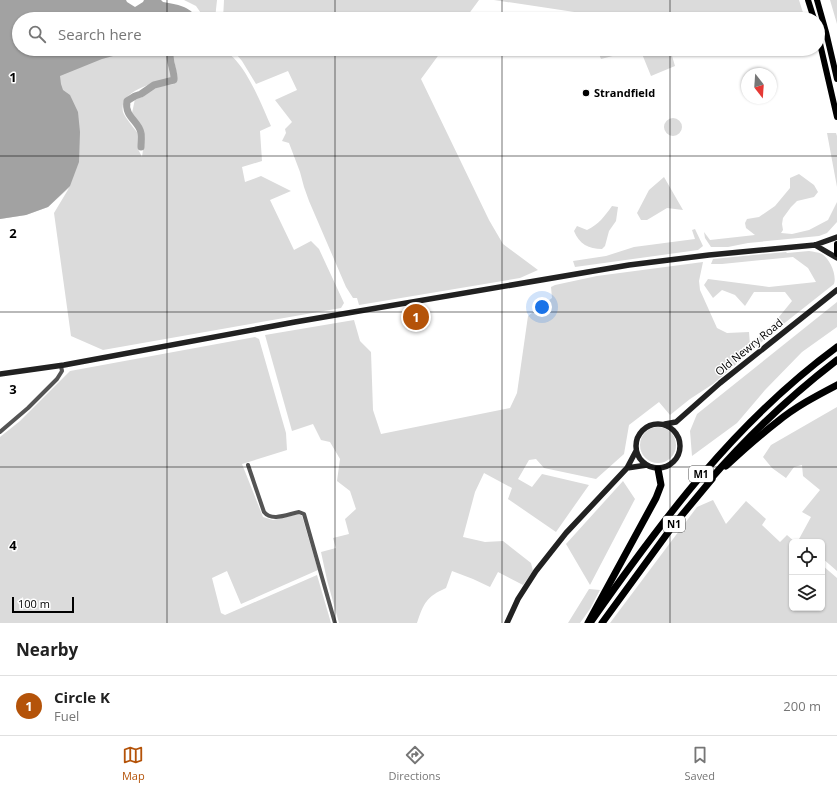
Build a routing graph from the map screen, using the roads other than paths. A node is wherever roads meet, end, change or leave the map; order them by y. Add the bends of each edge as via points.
1 (808, 0) edge
2 (817, 0) edge
3 (812, 12) edge
4 (820, 12) edge
5 (825, 28) edge
6 (823, 56) edge
7 (837, 79) edge
8 (837, 117) edge
9 (837, 237) edge
10 (837, 244) edge
11 (815, 245) junction
12 (837, 254) edge
13 (837, 258) edge
14 (837, 290) edge
15 (837, 347) edge
16 (837, 360) edge
17 (62, 366) junction
18 (0, 374) edge
19 (837, 385) edge
20 (676, 422) junction
21 (664, 424) junction
22 (0, 432) edge
23 (676, 433) junction
24 (636, 451) junction
25 (647, 465) junction
26 (248, 466) dead end
27 (627, 468) junction
28 (658, 468) junction
29 (708, 482) junction
30 (335, 623) edge
31 (507, 623) edge
32 (589, 623) edge
33 (602, 623) edge

1 - 3 main road
2 - 4 main road
5 - 7 main road
6 - 8 main road
9 - 11 main road
10 - 12 main road
11 - 13 main road
11 - 17 main road via 629,265 231,333
14 - 20 main road, Old Newry Road via 720,383
15 - 32 highway, M1 via 758,414 699,477 664,520
16 - 29 highway, M1 via 766,421
17 - 18 main road
17 - 22 street via 57,379
19 - 29 highway via 778,420
20 - 21 main road
20 - 23 main road
21 - 23 main road
21 - 24 main road via 649,426 643,430 638,436
23 - 28 main road via 680,439 680,453 671,464 665,468
24 - 25 main road
24 - 27 main road
25 - 27 main road
25 - 28 main road
26 - 30 street via 267,516 299,512 304,514
27 - 31 main road via 575,523 536,571 518,599
28 - 32 highway via 661,485 656,498
29 - 33 highway, N1

